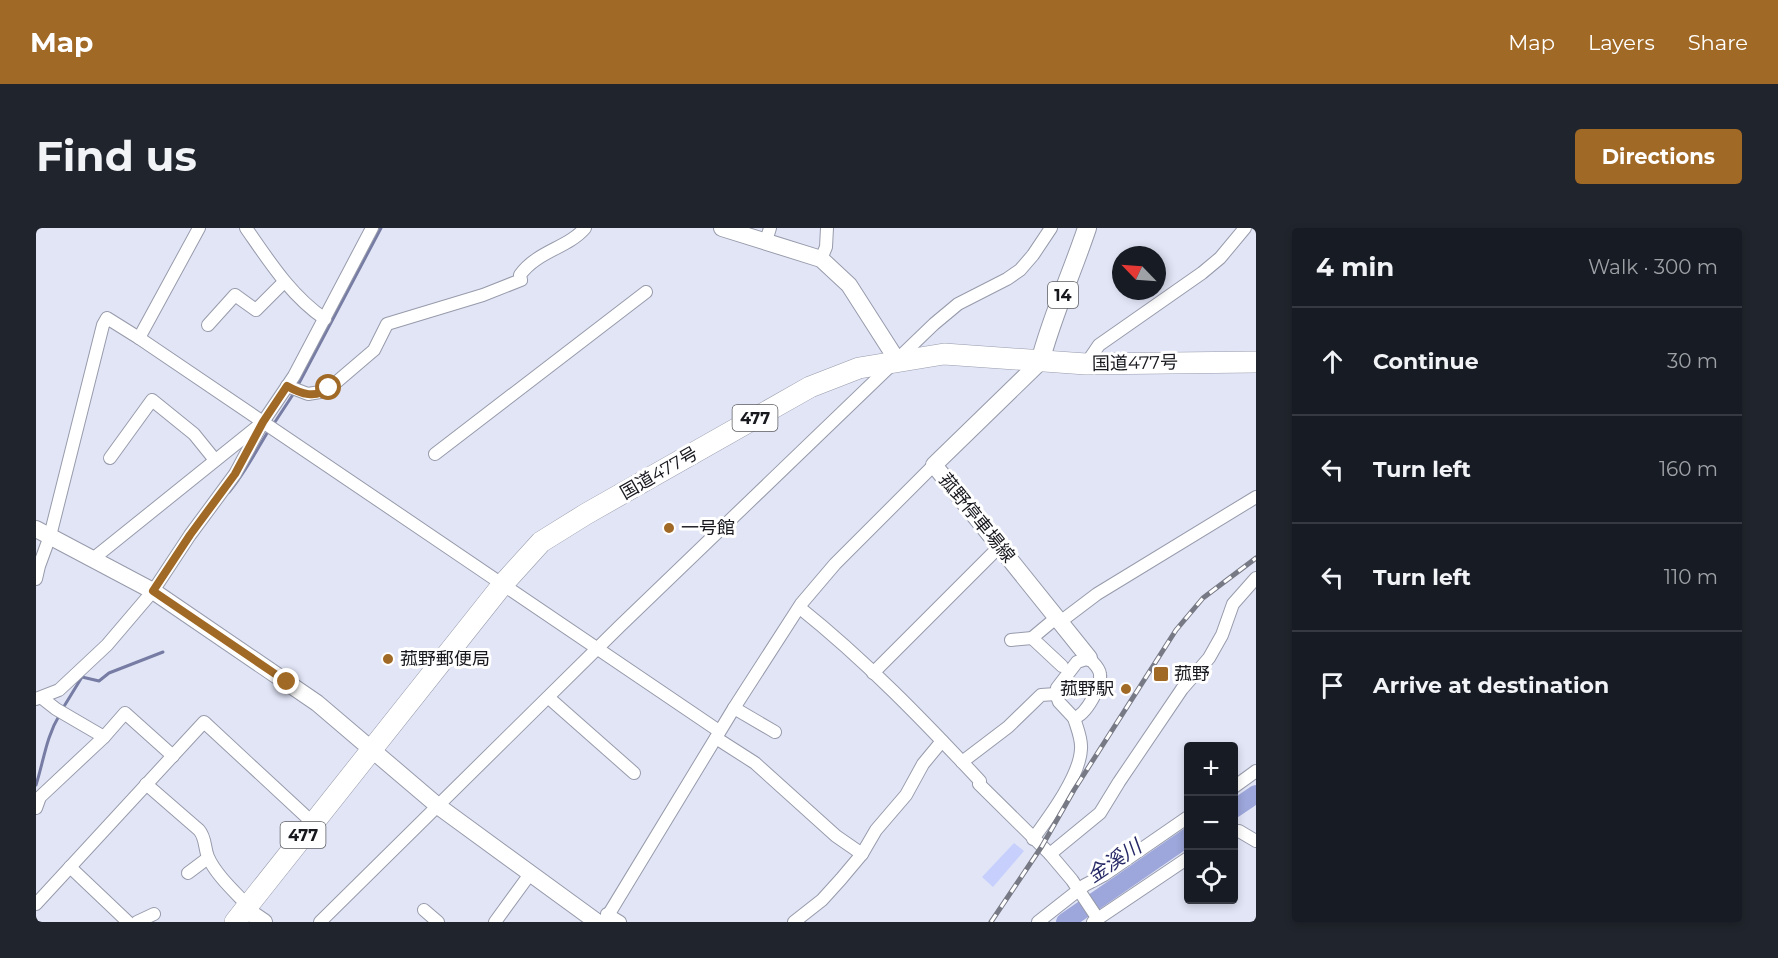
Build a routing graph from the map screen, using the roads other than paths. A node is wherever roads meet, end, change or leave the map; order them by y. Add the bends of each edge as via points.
1 (199, 228) edge
2 (246, 228) edge
3 (372, 228) edge
4 (585, 228) edge
5 (722, 228) edge
6 (827, 228) edge
7 (1051, 228) edge
8 (1087, 228) edge
9 (1245, 228) edge
10 (768, 234) edge
11 (821, 259) junction
12 (284, 282) junction
13 (646, 292) dead end
14 (325, 319) junction
15 (208, 325) dead end
16 (139, 338) junction
17 (897, 360) junction
18 (1040, 362) junction
19 (1256, 362) edge
20 (1086, 364) junction
21 (293, 389) junction
22 (264, 423) junction
23 (435, 454) dead end
24 (110, 458) dead end
25 (215, 460) junction
26 (934, 465) junction
27 (1256, 497) edge
28 (43, 532) edge
29 (1000, 546) junction
30 (94, 558) junction
31 (1256, 578) edge
32 (36, 579) edge
33 (503, 585) junction
34 (153, 591) junction
35 (800, 608) junction
36 (1058, 620) junction
37 (1032, 638) junction
38 (1011, 640) dead end
39 (598, 648) junction
40 (1089, 658) junction
41 (1062, 666) dead end
42 (873, 673) junction
43 (1056, 694) junction
44 (39, 698) edge
45 (549, 698) junction
46 (734, 708) junction
47 (1074, 718) junction
48 (775, 732) dead end
49 (718, 735) junction
50 (104, 737) junction
51 (942, 741) junction
52 (372, 748) junction
53 (172, 756) junction
54 (962, 762) junction
55 (1256, 771) edge
56 (634, 773) dead end
57 (1238, 783) edge
58 (146, 784) junction
59 (438, 806) junction
60 (36, 808) edge
61 (1184, 820) edge
62 (313, 823) junction
63 (1238, 831) edge
64 (1033, 839) junction
65 (1256, 841) edge
66 (862, 854) junction
67 (1050, 854) junction
68 (208, 858) junction
69 (1184, 861) edge
70 (70, 867) junction
71 (188, 873) dead end
72 (530, 874) junction
73 (1080, 891) junction
74 (36, 904) edge
75 (424, 910) dead end
76 (243, 912) edge
77 (154, 914) dead end
78 (1096, 918) edge
79 (603, 919) edge
80 (798, 921) edge
81 (128, 922) edge
82 (137, 922) edge
83 (264, 922) edge
84 (320, 922) edge
85 (438, 922) edge
86 (495, 922) edge
87 (620, 922) edge
88 (1038, 922) edge

1 - 16 street
2 - 12 street
3 - 14 street
4 - 21 street via 529,264 520,275 521,280 387,324 374,351 326,391 315,395
5 - 10 street
6 - 11 street
7 - 17 street via 1020,270 958,304
8 - 18 main road, 14
9 - 20 street via 1220,258 1099,345
10 - 11 street
11 - 17 street via 849,285
12 - 14 street
12 - 15 street via 256,310 235,295
13 - 23 street
14 - 21 street
16 - 22 street
16 - 28 street via 107,318 103,325
17 - 18 highway, 国道477号 / 477 via 944,354
17 - 33 highway, 国道477号 / 477 via 859,368 810,387 586,514 541,543
17 - 39 street
18 - 20 highway, 国道477号 / 477
18 - 26 street, 菰野停車場線
19 - 20 highway, 国道477号 / 477
21 - 22 street
22 - 25 street
22 - 33 street
22 - 34 street via 235,474
24 - 25 street via 152,400 194,434
25 - 30 street
26 - 29 street, 菰野停車場線
26 - 35 street via 835,564
27 - 36 street
28 - 30 street
28 - 32 street
29 - 36 street, 菰野停車場線
29 - 42 street
30 - 34 street
31 - 67 street via 1233,604 1209,658 1182,689 1100,813
33 - 39 street
33 - 52 highway, 国道477号 / 477
34 - 44 street via 107,645 59,690
34 - 52 street via 317,703
35 - 42 street
35 - 46 street
36 - 37 street
36 - 40 street, 菰野停車場線
37 - 38 street
37 - 41 street
39 - 45 street
39 - 49 street
40 - 43 street via 1077,662
40 - 47 street via 1099,669 1100,682 1084,713
42 - 51 street
43 - 47 street
43 - 54 street via 1041,695 1008,727
44 - 50 street
45 - 56 street
45 - 59 street
46 - 48 street
46 - 49 street
47 - 64 street via 1081,756 1057,807
49 - 66 street
49 - 79 street
50 - 53 street via 125,713
50 - 60 street via 40,797
51 - 54 street
51 - 66 street
52 - 59 street
52 - 62 highway, 国道477号 / 477
53 - 58 street
53 - 62 street via 204,722
54 - 64 street
55 - 57 street
58 - 68 street via 199,830
58 - 70 street
59 - 72 street
59 - 84 street
61 - 73 street
62 - 76 highway, 国道477号 / 477
63 - 65 street
64 - 67 street
66 - 80 street
67 - 73 street
68 - 71 street
68 - 76 street via 234,892
69 - 78 street
70 - 74 street
70 - 81 street
72 - 79 street
72 - 86 street
73 - 78 street
73 - 88 street
75 - 85 street
76 - 83 street
77 - 82 street
79 - 87 street

